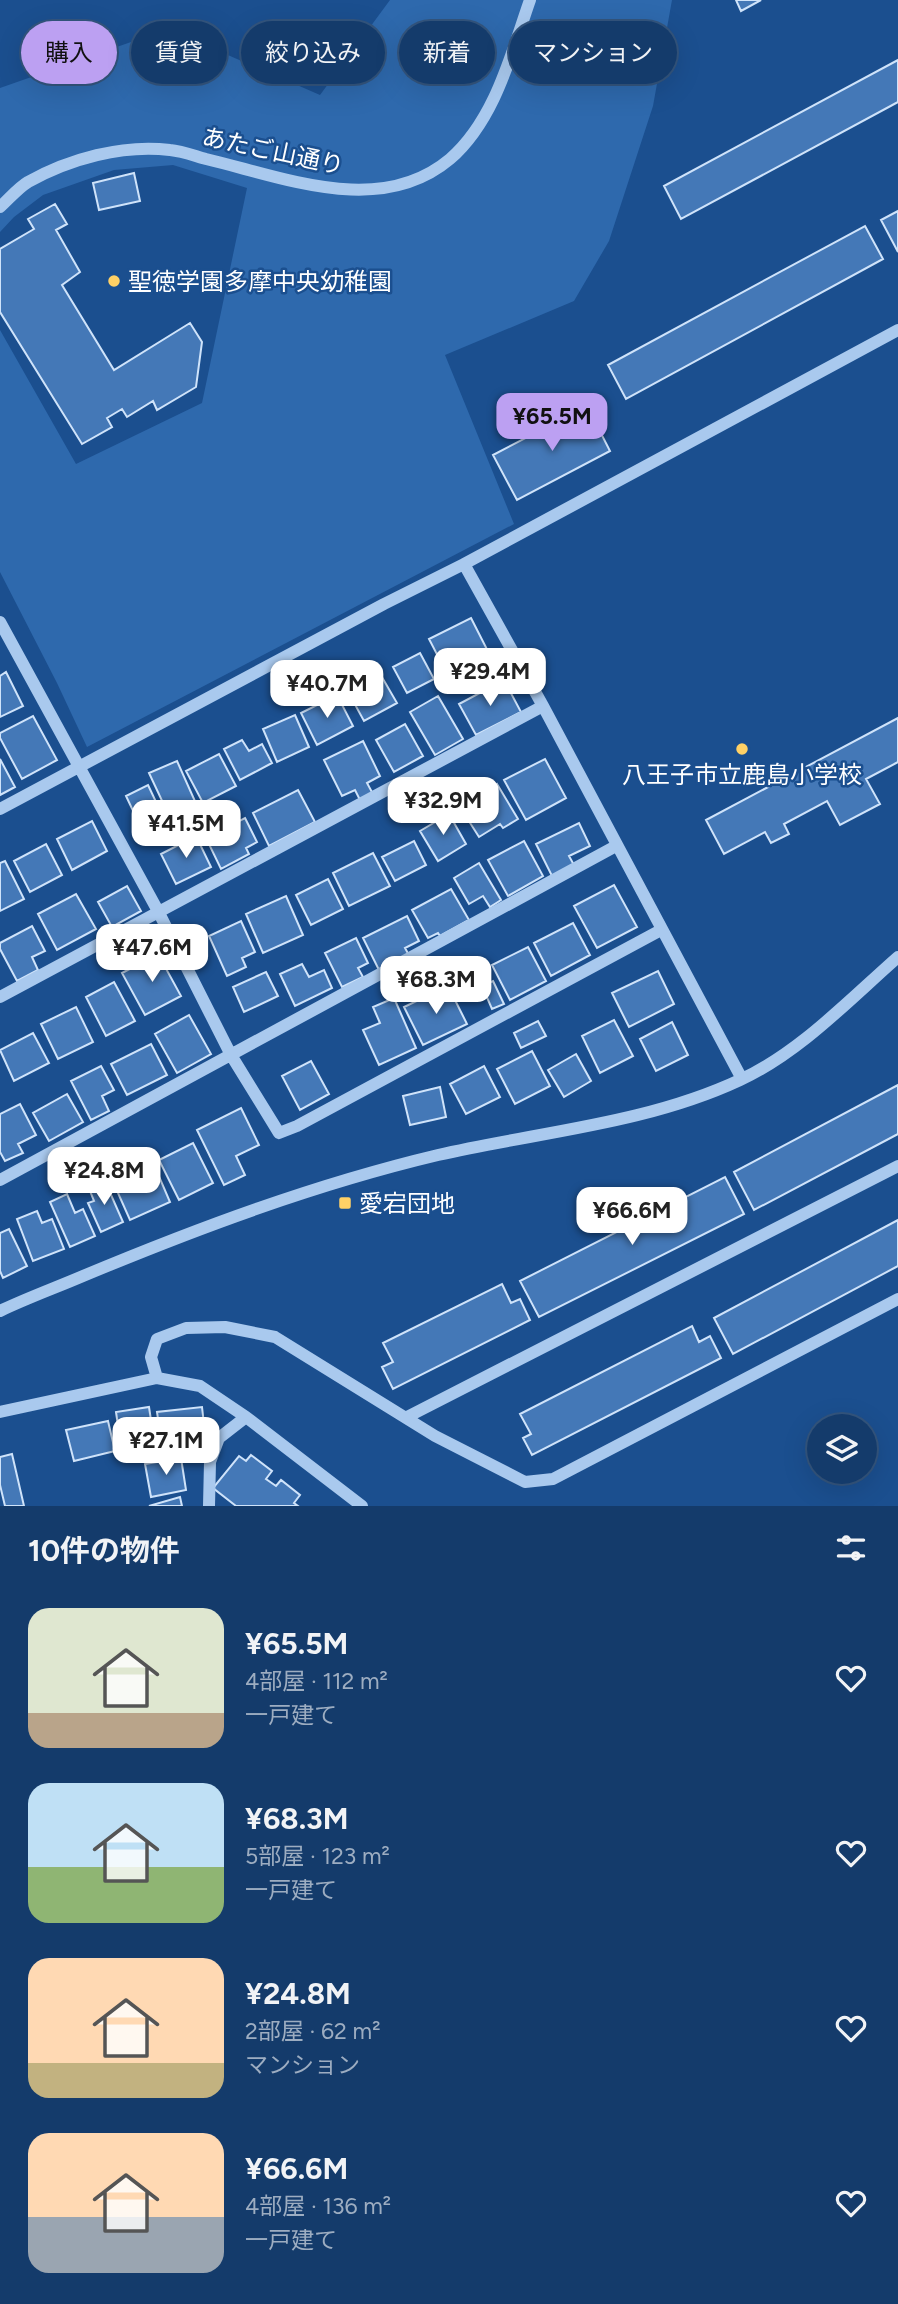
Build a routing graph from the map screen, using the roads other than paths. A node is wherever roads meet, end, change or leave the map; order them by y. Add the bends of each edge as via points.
1 (530, 0) edge
2 (0, 207) edge
3 (898, 330) edge
4 (464, 565) junction
5 (0, 622) edge
6 (543, 706) junction
7 (78, 767) junction
8 (0, 810) edge
9 (616, 846) junction
10 (159, 911) junction
11 (662, 930) junction
12 (898, 957) edge
13 (0, 997) edge
14 (232, 1055) junction
15 (742, 1079) junction
16 (898, 1166) edge
17 (0, 1180) edge
18 (898, 1299) edge
19 (0, 1311) edge
20 (157, 1378) junction
21 (0, 1412) edge
22 (246, 1418) junction
23 (407, 1418) junction
24 (209, 1506) edge
25 (362, 1506) edge

1 - 2 street, あたご山通り via 497,92 474,132 450,159 416,180 377,190 328,188 170,150 122,150 74,162 26,183
3 - 4 street
4 - 6 street
4 - 7 street
5 - 7 street
6 - 9 street
6 - 10 street
7 - 8 street
7 - 10 street
9 - 11 street
9 - 14 street
10 - 13 street
10 - 14 street
11 - 14 street via 278,1133
11 - 15 street
12 - 15 street via 807,1036
14 - 17 street
15 - 19 street via 643,1113 437,1155 354,1178 182,1235
16 - 23 street
18 - 23 street via 553,1479 525,1482
20 - 21 street
20 - 22 street via 200,1386
20 - 23 street via 151,1357 157,1339 186,1328 225,1327 275,1337
22 - 24 street via 219,1438 210,1462
22 - 25 street

